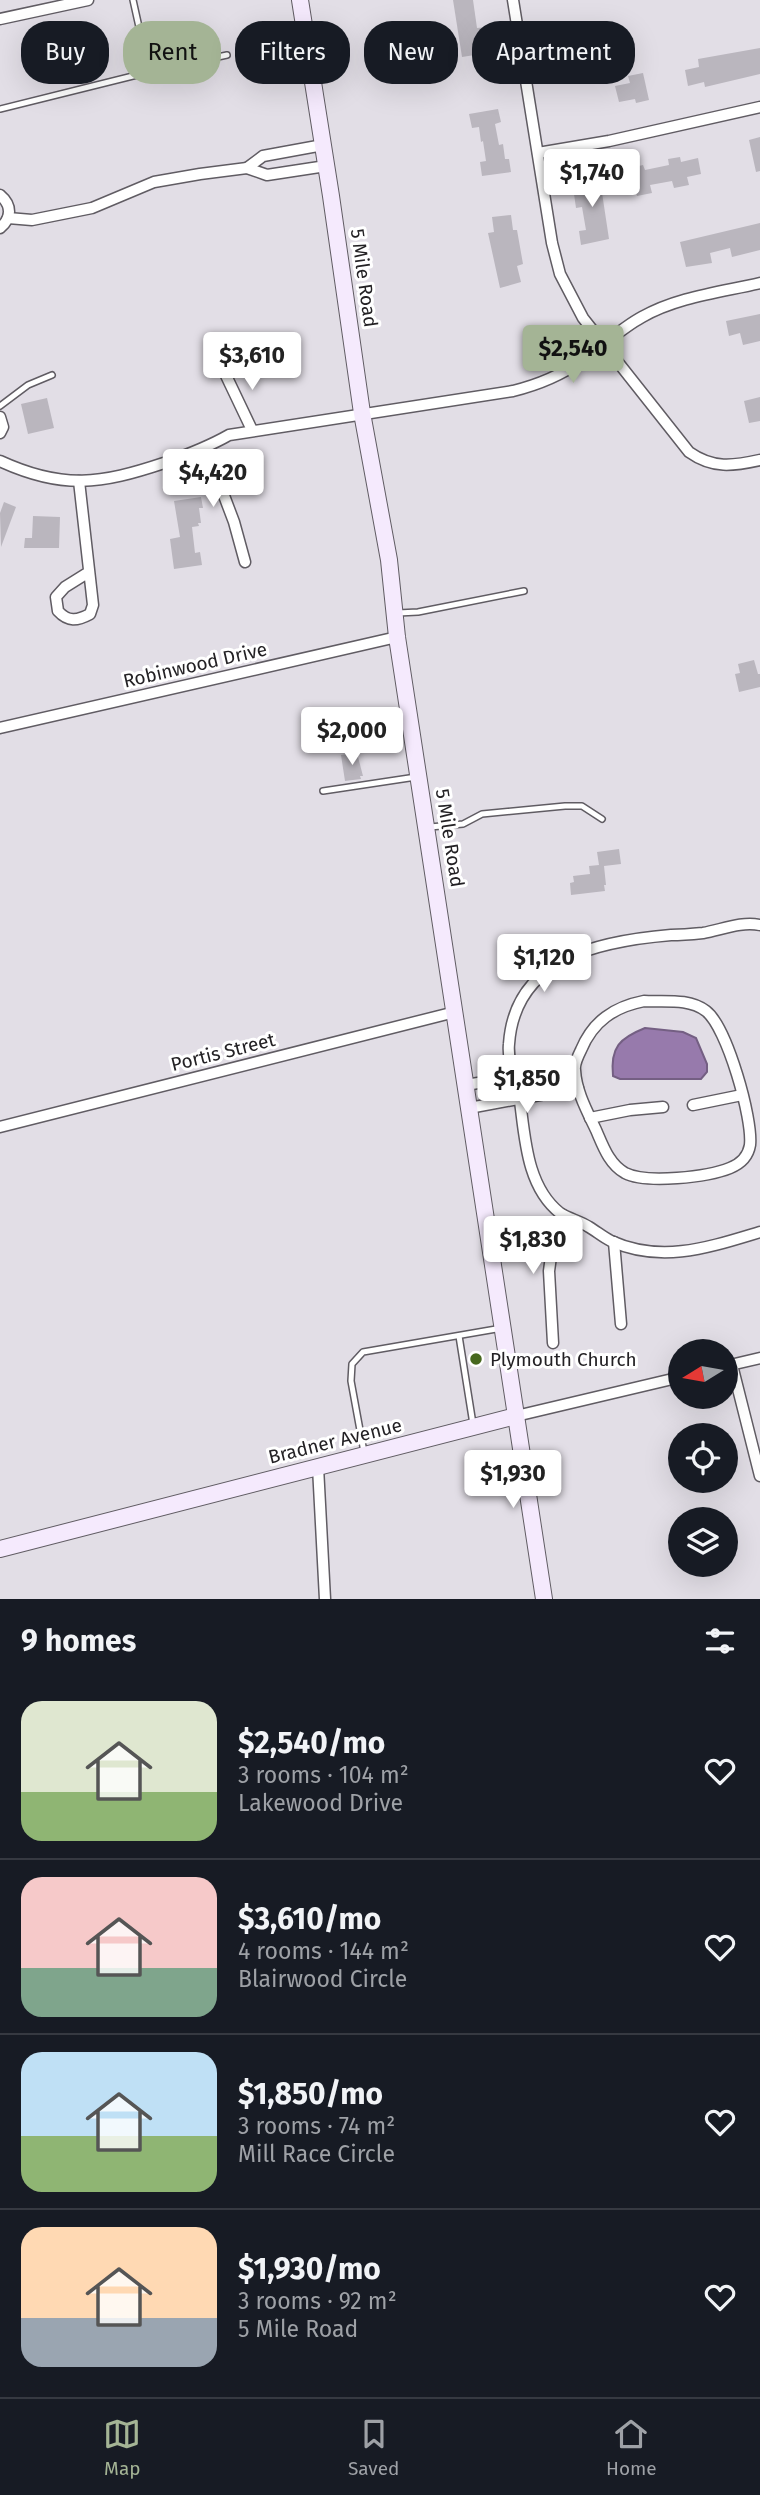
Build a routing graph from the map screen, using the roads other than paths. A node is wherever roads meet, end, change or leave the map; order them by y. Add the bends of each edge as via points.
1 (88, 0) edge
2 (133, 0) edge
3 (300, 0) edge
4 (513, 0) edge
5 (0, 19) edge
6 (138, 21) edge
7 (227, 55) dead end
8 (221, 56) edge
9 (123, 78) edge
10 (760, 107) edge
11 (0, 109) edge
12 (323, 145) junction
13 (538, 153) junction
14 (326, 166) junction
15 (247, 168) junction
16 (0, 195) edge
17 (8, 218) junction
18 (0, 228) edge
19 (760, 283) edge
20 (603, 344) junction
21 (222, 367) dead end
22 (52, 375) dead end
23 (0, 405) edge
24 (362, 413) junction
25 (0, 417) edge
26 (252, 430) junction
27 (0, 433) edge
28 (206, 448) junction
29 (760, 460) edge
30 (0, 461) edge
31 (79, 481) junction
32 (245, 562) dead end
33 (89, 572) junction
34 (524, 591) dead end
35 (395, 613) junction
36 (397, 637) junction
37 (0, 728) edge
38 (419, 777) junction
39 (323, 791) dead end
40 (602, 818) dead end
41 (427, 827) junction
42 (760, 926) edge
43 (455, 1012) junction
44 (574, 1067) junction
45 (516, 1078) junction
46 (466, 1085) junction
47 (578, 1088) junction
48 (742, 1095) junction
49 (520, 1100) junction
50 (693, 1105) dead end
51 (663, 1107) dead end
52 (469, 1108) junction
53 (590, 1118) junction
54 (0, 1127) edge
55 (563, 1215) junction
56 (760, 1232) edge
57 (614, 1242) junction
58 (621, 1324) dead end
59 (502, 1328) junction
60 (459, 1336) junction
61 (553, 1343) dead end
62 (760, 1358) edge
63 (738, 1363) edge
64 (668, 1380) edge
65 (738, 1397) edge
66 (516, 1416) junction
67 (473, 1427) junction
68 (364, 1455) junction
69 (318, 1467) junction
70 (760, 1476) edge
71 (0, 1549) edge
72 (325, 1599) edge
73 (544, 1599) edge

1 - 5 street
2 - 6 lane
3 - 12 street, 5 Mile Road
4 - 13 street
7 - 8 lane
9 - 11 lane
10 - 13 street via 623,139
12 - 14 street, 5 Mile Road
12 - 15 street via 263,156
13 - 20 street via 560,274
14 - 15 street via 267,175
14 - 24 street, 5 Mile Road
15 - 17 street via 154,182 92,208 32,220
16 - 17 street via 8,205
17 - 18 street
19 - 20 street via 670,304
20 - 24 street via 564,372 527,387
20 - 29 street via 689,452 724,466
21 - 26 street
22 - 23 lane
24 - 26 street
24 - 35 street, 5 Mile Road
25 - 27 street
26 - 28 street via 229,435
28 - 31 street via 120,477
28 - 32 street
30 - 31 street via 41,476
31 - 33 street
33 - 33 street via 92,609 85,617 68,619 58,611 56,597
34 - 35 lane
35 - 36 street, 5 Mile Road
36 - 37 street, Robinwood Drive
36 - 38 street, 5 Mile Road
38 - 39 lane
38 - 41 street, 5 Mile Road
40 - 41 lane via 582,806 565,806 482,814 463,824
41 - 43 street, 5 Mile Road
42 - 45 street via 626,941 556,963 531,984 516,1013 508,1047
43 - 46 street, 5 Mile Road
43 - 54 street, Portis Street
44 - 45 street
44 - 47 street
44 - 48 street via 595,1026 618,1008 644,1001 690,1003 712,1016 721,1030
45 - 46 street
45 - 49 street
46 - 52 street, 5 Mile Road
47 - 49 street
47 - 53 street
48 - 50 street
48 - 53 street via 750,1137 748,1153 737,1165 714,1172 649,1178 629,1175 612,1161
49 - 52 street
49 - 55 street via 531,1167 545,1195
51 - 53 street
52 - 59 street, 5 Mile Road
55 - 57 street
55 - 61 street via 549,1271
56 - 57 street via 677,1253
57 - 58 street
59 - 60 lane
59 - 66 street, 5 Mile Road
60 - 67 lane
60 - 68 lane via 363,1352 352,1364
62 - 63 street
64 - 66 street, Bradner Avenue
65 - 70 street
66 - 67 street, Bradner Avenue
66 - 73 street, 5 Mile Road
67 - 68 street, Bradner Avenue
68 - 69 street, Bradner Avenue
69 - 71 street, Bradner Avenue
69 - 72 street

